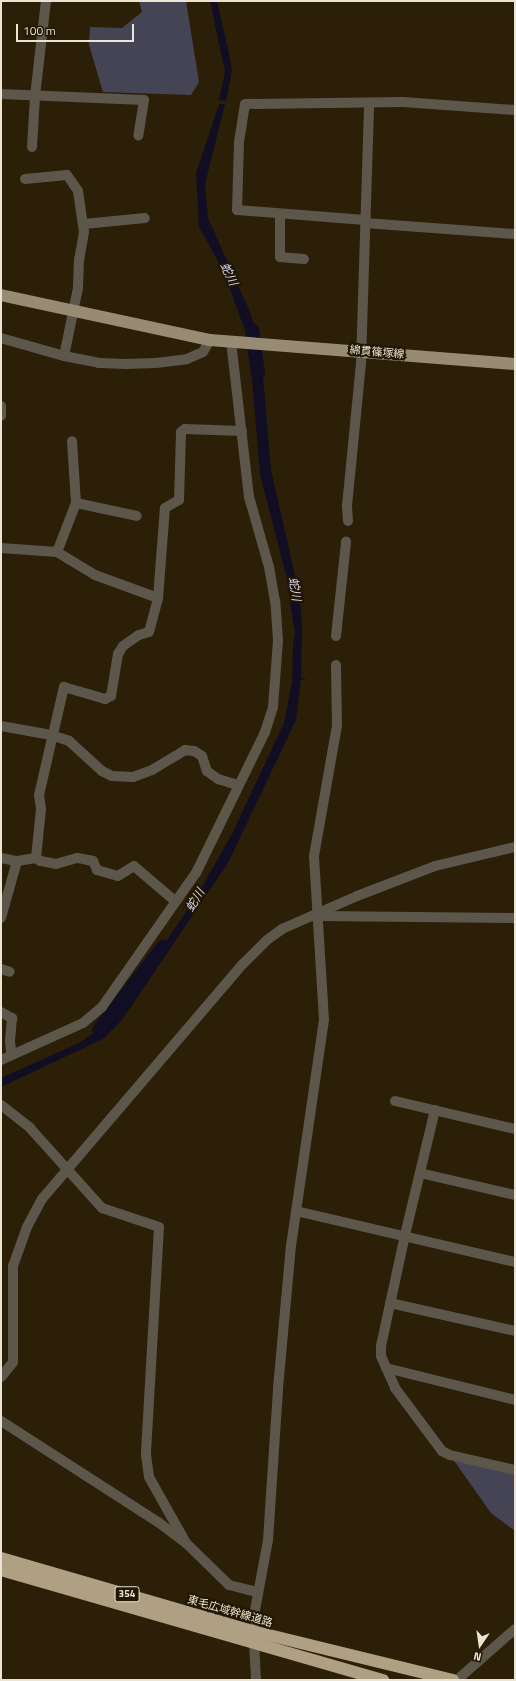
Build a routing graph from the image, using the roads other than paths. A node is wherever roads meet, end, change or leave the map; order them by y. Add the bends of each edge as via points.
1 (46, 1) edge
2 (1, 94) edge
3 (35, 96) junction
4 (369, 104) junction
5 (515, 110) edge
6 (138, 136) dead end
7 (32, 147) dead end
8 (25, 179) dead end
9 (280, 215) junction
10 (146, 218) dead end
11 (365, 222) junction
12 (84, 224) junction
13 (515, 234) edge
14 (304, 259) dead end
15 (1, 295) edge
16 (72, 312) junction
17 (1, 338) edge
18 (210, 340) junction
19 (235, 342) junction
20 (361, 351) junction
21 (64, 356) junction
22 (515, 364) edge
23 (1, 406) edge
24 (1, 416) edge
25 (242, 431) junction
26 (72, 441) dead end
27 (76, 503) junction
28 (137, 516) dead end
29 (348, 521) dead end
30 (346, 542) dead end
31 (1, 548) edge
32 (57, 552) junction
33 (158, 598) junction
34 (336, 636) dead end
35 (336, 665) dead end
36 (1, 726) edge
37 (52, 735) junction
38 (238, 786) junction
39 (515, 847) edge
40 (1, 858) edge
41 (36, 858) junction
42 (17, 860) junction
43 (175, 901) junction
44 (318, 916) junction
45 (1, 918) edge
46 (515, 918) edge
47 (1, 1012) edge
48 (14, 1054) junction
49 (1, 1060) edge
50 (395, 1101) dead end
51 (1, 1105) edge
52 (435, 1110) junction
53 (515, 1129) edge
54 (67, 1171) junction
55 (420, 1173) junction
56 (515, 1196) edge
57 (296, 1211) junction
58 (405, 1235) junction
59 (515, 1262) edge
60 (390, 1304) junction
61 (515, 1331) edge
62 (386, 1368) junction
63 (1, 1377) edge
64 (515, 1400) edge
65 (1, 1421) edge
66 (515, 1470) edge
67 (186, 1543) junction
68 (1, 1558) edge
69 (1, 1570) edge
70 (258, 1592) junction
71 (515, 1629) edge
72 (252, 1637) junction
73 (256, 1680) edge
74 (383, 1680) edge
75 (453, 1680) edge
76 (457, 1680) edge

1 - 3 street
2 - 3 street
3 - 6 street via 144,100
3 - 7 street
4 - 5 street via 403,102
4 - 9 street via 245,104 239,142 236,208 240,211
4 - 11 street
8 - 12 street via 66,175 78,191
9 - 11 street
9 - 14 street via 280,257
10 - 12 street
11 - 13 street
11 - 20 street
12 - 16 street via 79,281
15 - 16 main road, 綿貫篠塚線
16 - 18 main road, 綿貫篠塚線
16 - 21 street
17 - 21 street
18 - 19 main road, 綿貫篠塚線
18 - 21 street via 203,352 187,359 167,362 114,364
19 - 20 main road, 綿貫篠塚線
19 - 25 street
20 - 22 main road, 綿貫篠塚線
20 - 29 street via 347,506
23 - 24 street
25 - 33 street via 185,429 181,432 179,500 165,508
25 - 38 street via 249,497 273,587 278,646 273,707 265,732
26 - 27 street
27 - 28 street
27 - 32 street
30 - 34 street
31 - 32 street
32 - 33 street via 95,575
33 - 37 street via 149,632 139,635 123,646 118,654 110,696 105,699 64,687
35 - 44 street via 337,725 314,856
36 - 37 street
37 - 38 street via 78,747 102,771 112,776 133,777 152,770 185,750 194,751 202,756 207,771 218,779
37 - 41 street via 39,795 41,809
38 - 43 street via 196,873
39 - 44 street via 435,866 357,896
40 - 42 street
41 - 42 street
41 - 43 street via 56,864 77,858 94,861 97,870 118,876 134,866
42 - 45 street
43 - 48 street via 94,1014 76,1026
44 - 46 street
44 - 54 street via 282,929 257,949
44 - 57 street via 324,1000
47 - 48 street via 12,1018 10,1041
48 - 49 street
50 - 52 street
51 - 54 street via 30,1128
52 - 53 street
52 - 55 street
54 - 63 street via 42,1199 27,1227 13,1266 13,1362
54 - 67 street via 102,1208 159,1227 146,1455 149,1477
55 - 56 street
55 - 58 street
57 - 58 street
57 - 70 street via 278,1388 269,1533
58 - 59 street
58 - 60 street
60 - 61 street
60 - 62 street via 381,1346
62 - 64 street
62 - 66 street via 395,1388 442,1451 450,1456
65 - 67 street
67 - 70 street via 229,1585
68 - 72 highway, 東毛広域幹線道路 / 354
69 - 72 highway, 東毛広域幹線道路 / 354
70 - 72 street
71 - 76 street
72 - 73 street
72 - 74 highway, 東毛広域幹線道路 / 354
72 - 75 highway, 東毛広域幹線道路 / 354

